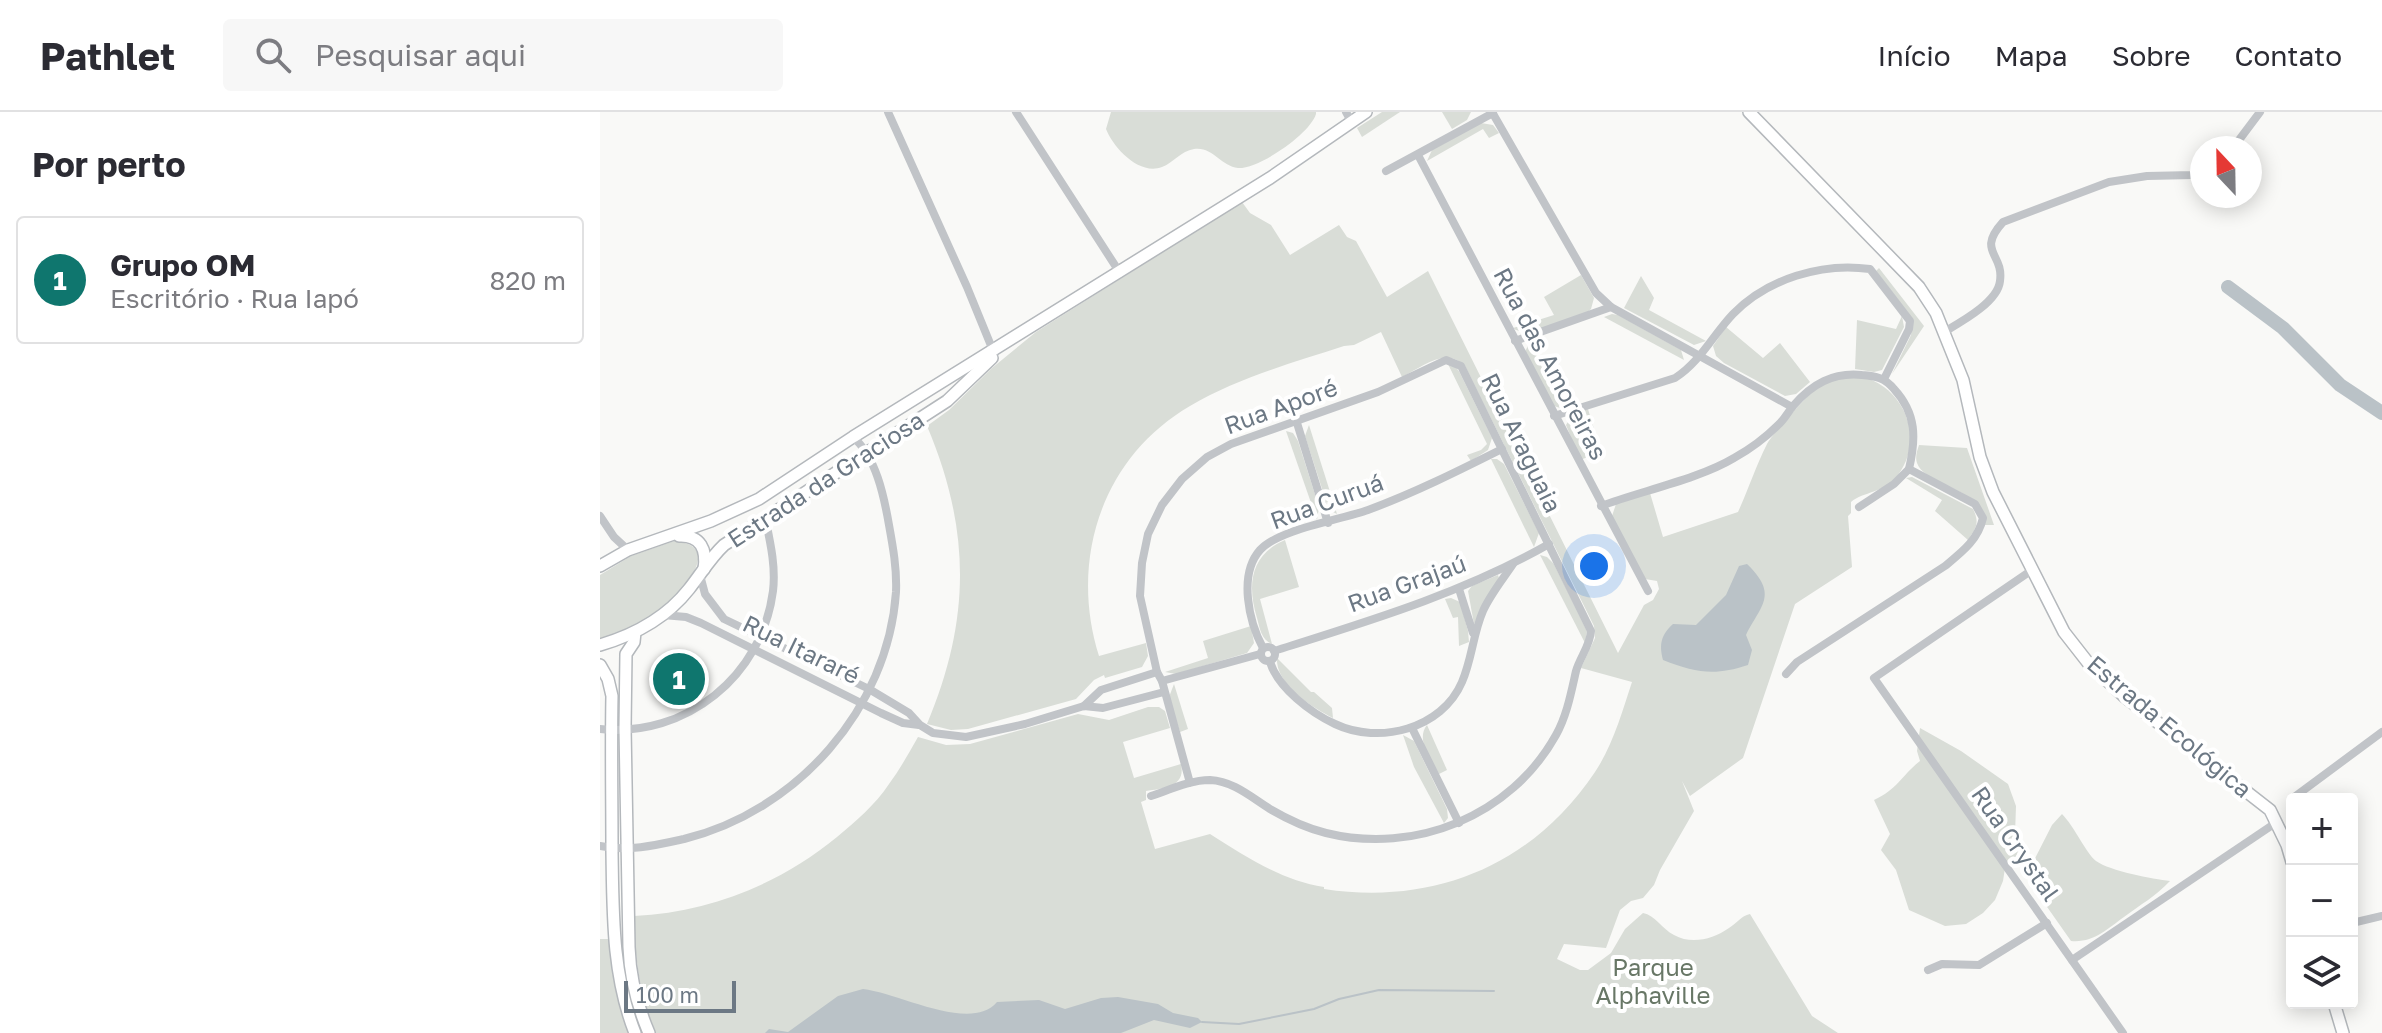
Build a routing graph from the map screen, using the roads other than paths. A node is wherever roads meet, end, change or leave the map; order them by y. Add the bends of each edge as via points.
1 (888, 112) edge
2 (1016, 112) edge
3 (1366, 112) edge
4 (1749, 112) edge
5 (2260, 112) edge
6 (1492, 113) edge
7 (1482, 115) edge
8 (1349, 118) edge
9 (2242, 136) edge
10 (1418, 155) junction
11 (1386, 171) dead end
12 (2190, 175) edge
13 (1120, 273) junction
14 (1611, 307) junction
15 (1944, 332) junction
16 (1515, 341) junction
17 (994, 353) junction
18 (1701, 355) junction
19 (1456, 362) joint
20 (1884, 379) junction
21 (1792, 407) junction
22 (1554, 416) junction
23 (1297, 423) junction
24 (853, 437) junction
25 (1502, 449) junction
26 (868, 453) junction
27 (1909, 469) junction
28 (1601, 506) junction
29 (1859, 507) dead end
30 (600, 516) edge
31 (765, 517) junction
32 (1328, 523) junction
33 (667, 537) junction
34 (1549, 544) junction
35 (628, 550) junction
36 (601, 564) edge
37 (1513, 564) junction
38 (2032, 570) junction
39 (702, 572) junction
40 (1459, 589) junction
41 (1648, 591) dead end
42 (663, 615) junction
43 (635, 632) junction
44 (1473, 634) junction
45 (760, 638) junction
46 (600, 645) edge
47 (753, 650) junction
48 (1262, 651) junction
49 (1274, 651) junction
50 (1270, 662) junction
51 (600, 665) edge
52 (1786, 674) dead end
53 (1159, 677) junction
54 (869, 689) junction
55 (1164, 692) junction
56 (862, 703) junction
57 (1084, 706) junction
58 (920, 725) junction
59 (625, 728) junction
60 (1412, 728) junction
61 (606, 730) edge
62 (2382, 732) edge
63 (1190, 783) junction
64 (2300, 793) edge
65 (1151, 796) dead end
66 (2277, 822) junction
67 (1459, 823) junction
68 (2286, 846) edge
69 (606, 847) edge
70 (627, 849) junction
71 (2382, 916) edge
72 (2358, 922) edge
73 (2047, 923) junction
74 (2072, 960) junction
75 (1928, 970) dead end
76 (2336, 1009) edge
77 (635, 1033) edge
78 (649, 1033) edge
79 (2123, 1033) edge
80 (2343, 1033) edge

1 - 17 street
2 - 13 street
3 - 8 street, Estrada da Graciosa
4 - 15 street, Estrada Ecológica via 1919,287
5 - 9 street
6 - 7 street
6 - 14 street via 1596,293
7 - 10 street
8 - 13 street, Estrada da Graciosa
10 - 11 street
10 - 16 street, Rua das Amoreiras
12 - 15 street via 2109,182 2003,222 1990,242 2000,273 1996,292 1973,316
13 - 17 street, Estrada da Graciosa
14 - 16 street
14 - 18 street
15 - 38 street, Estrada Ecológica via 1963,380 1988,480
16 - 22 street, Rua das Amoreiras
17 - 24 street, Estrada da Graciosa
17 - 26 street, Estrada da Graciosa via 947,401
18 - 20 street via 1735,312 1784,280 1812,272 1870,269 1910,321
18 - 21 street
18 - 22 street via 1675,378
19 - 23 street, Rua Aporé via 1446,360
19 - 25 street, Rua Araguaia
20 - 21 street via 1848,373 1824,379
20 - 27 street via 1913,419
21 - 28 street via 1782,423 1732,460
22 - 28 street, Rua das Amoreiras
23 - 32 street
23 - 53 street, Rua Aporé via 1207,457 1162,505 1148,534 1140,596
24 - 26 street
24 - 33 street, Estrada da Graciosa via 748,504
25 - 32 street, Rua Curuá via 1420,489
25 - 34 street, Rua Araguaia
26 - 31 street, Estrada da Graciosa
26 - 54 street via 886,508 896,592 889,635
27 - 29 street
27 - 52 street via 1975,504 1983,518 1980,532 1945,566
28 - 41 street, Rua das Amoreiras
30 - 35 street
31 - 39 street, Estrada da Graciosa via 714,554
31 - 45 street via 773,590
32 - 48 street, Rua Curuá via 1271,541 1250,566 1248,600
33 - 35 street, Estrada da Graciosa
33 - 39 street via 697,539 706,557
34 - 37 street, Rua Grajaú
34 - 67 street, Rua Araguaia via 1591,631 1590,642 1565,714 1537,761 1501,799
35 - 36 street, Estrada da Graciosa
37 - 40 street, Rua Grajaú
37 - 44 street
38 - 66 street, Estrada Ecológica via 2064,632 2089,664 2270,810
38 - 73 street, Rua Crystal via 1874,678
39 - 42 street, Estrada da Graciosa
39 - 45 street, Rua Itararé via 705,594 718,613
40 - 44 street
40 - 49 street, Rua Grajaú
42 - 43 street, Estrada da Graciosa
42 - 47 street, Rua Itararé via 692,619
43 - 46 street, Estrada da Graciosa
43 - 59 street via 626,654
44 - 60 street via 1460,686 1446,705
45 - 47 street
45 - 54 street, Rua Itararé
47 - 56 street, Rua Itararé
47 - 59 street via 725,688 701,707 671,721
48 - 49 street
48 - 50 street via 1263,660
48 - 53 street
49 - 50 street
50 - 60 street via 1297,698 1337,725 1372,734
51 - 61 street via 612,696
53 - 55 street, Rua Aporé
53 - 57 street via 1101,690
54 - 56 street
54 - 58 street, Rua Itararé
55 - 57 street via 1103,708
55 - 63 street, Rua Aporé
56 - 58 street, Rua Itararé via 903,723
56 - 70 street via 823,757 765,805 702,834
57 - 58 street, Rua Itararé via 966,737 933,733
59 - 61 street
59 - 70 street
60 - 67 street
61 - 69 street
62 - 64 street
63 - 65 street
63 - 67 street, Rua Araguaia via 1224,782 1299,824 1353,838 1391,839
66 - 68 street, Estrada Ecológica
66 - 74 street
69 - 70 street
69 - 77 street via 618,978
70 - 78 street via 630,973
71 - 72 street
73 - 74 street, Rua Crystal
73 - 75 street via 1979,965 1942,964
74 - 79 street, Rua Crystal
76 - 80 street

